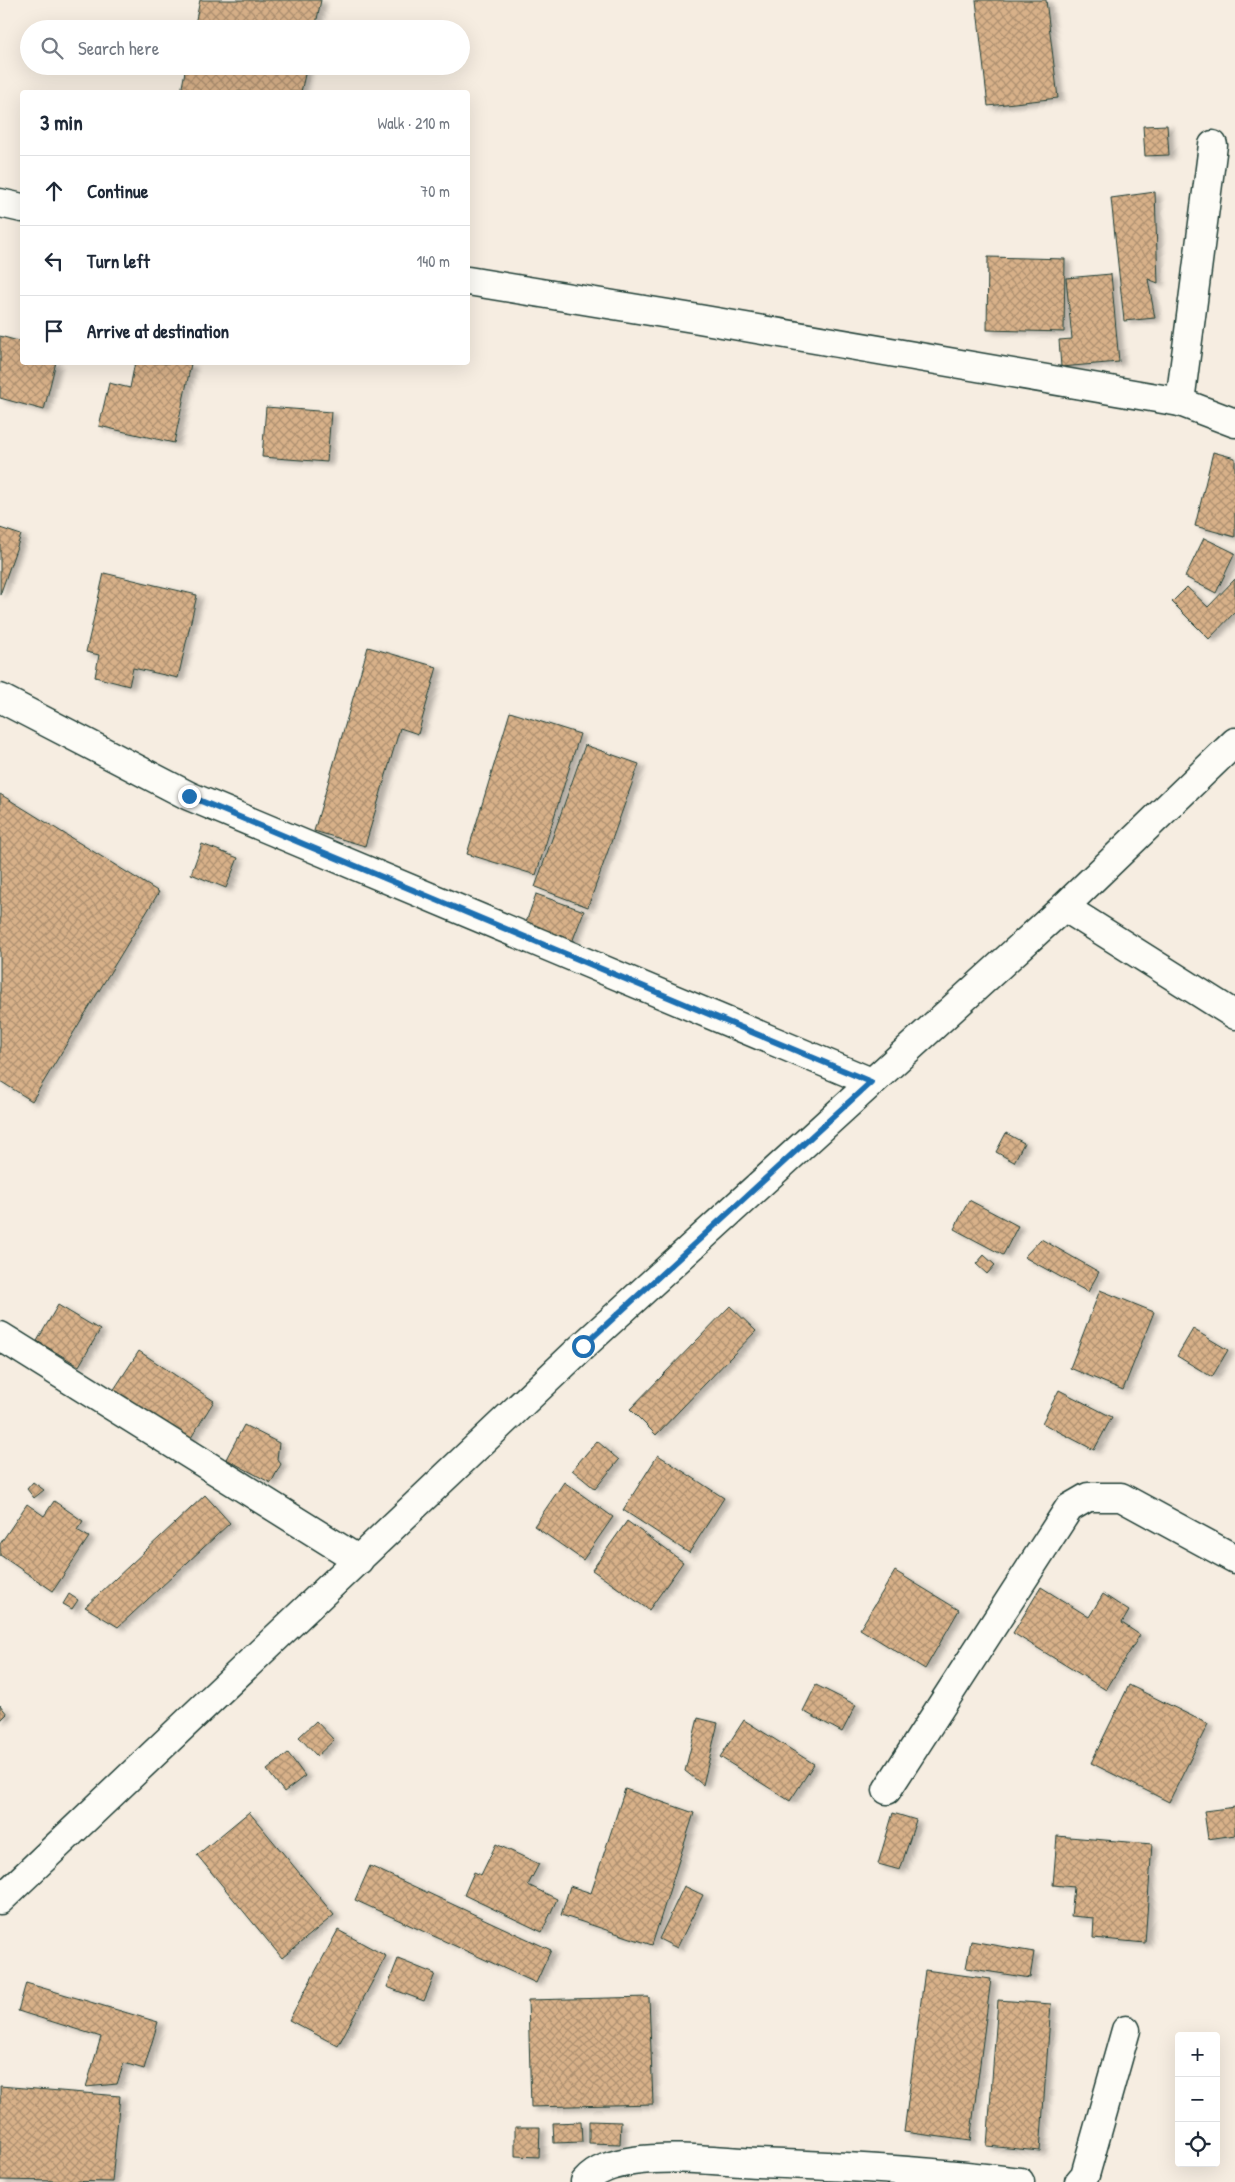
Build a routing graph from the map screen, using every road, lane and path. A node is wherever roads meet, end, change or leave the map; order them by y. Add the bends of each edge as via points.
1 (1213, 144) dead end
2 (0, 203) edge
3 (20, 208) edge
4 (470, 282) edge
5 (1180, 402) junction
6 (1235, 423) edge
7 (0, 698) edge
8 (1235, 742) edge
9 (1064, 907) junction
10 (1235, 1015) edge
11 (871, 1082) junction
12 (0, 1336) edge
13 (1235, 1559) edge
14 (358, 1560) junction
15 (887, 1790) dead end
16 (0, 1900) edge
17 (1126, 2030) dead end
18 (585, 2182) edge
19 (1020, 2182) edge
20 (1079, 2182) edge

1 - 5 street
2 - 3 street
4 - 5 street
5 - 6 street
7 - 11 street via 189,796
8 - 9 street
9 - 10 street
9 - 11 street
11 - 14 street via 583,1346
12 - 14 street
13 - 15 street via 1121,1497 1088,1497 1069,1508
14 - 16 street
17 - 20 street via 1085,2175
18 - 19 street via 606,2167 666,2159 838,2166

